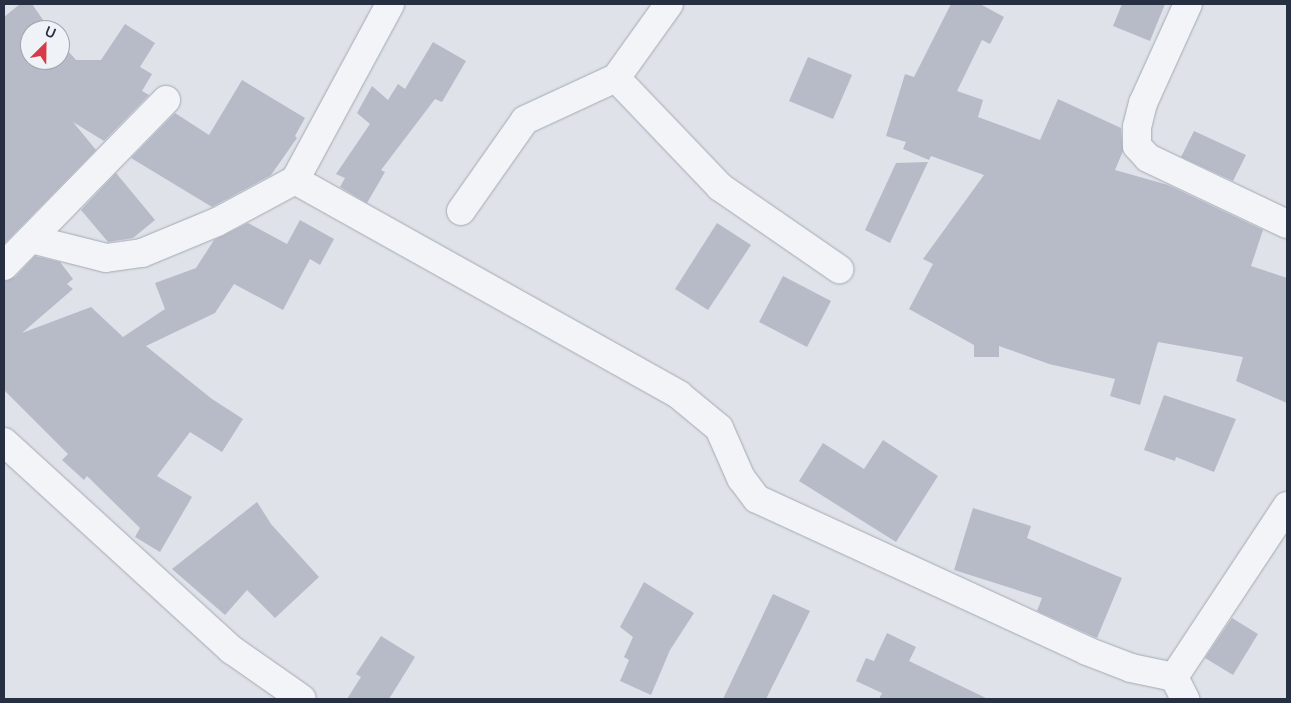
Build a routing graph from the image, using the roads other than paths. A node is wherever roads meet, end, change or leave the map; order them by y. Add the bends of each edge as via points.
1 (390, 4) edge
2 (669, 4) edge
3 (1188, 4) edge
4 (616, 78) junction
5 (166, 100) dead end
6 (295, 180) junction
7 (461, 211) dead end
8 (1287, 224) edge
9 (31, 239) junction
10 (4, 266) edge
11 (839, 268) dead end
12 (4, 442) edge
13 (1287, 506) edge
14 (1179, 688) edge
15 (302, 699) edge

1 - 6 street
2 - 4 street
3 - 8 street via 1143,103 1137,146 1148,158
4 - 7 street via 526,120
4 - 11 street via 720,187
5 - 9 street
6 - 9 street via 217,222 142,252 106,258
6 - 14 street via 679,395 719,428 741,478 756,499 1087,651
9 - 10 street
12 - 15 street via 232,650
13 - 14 street

